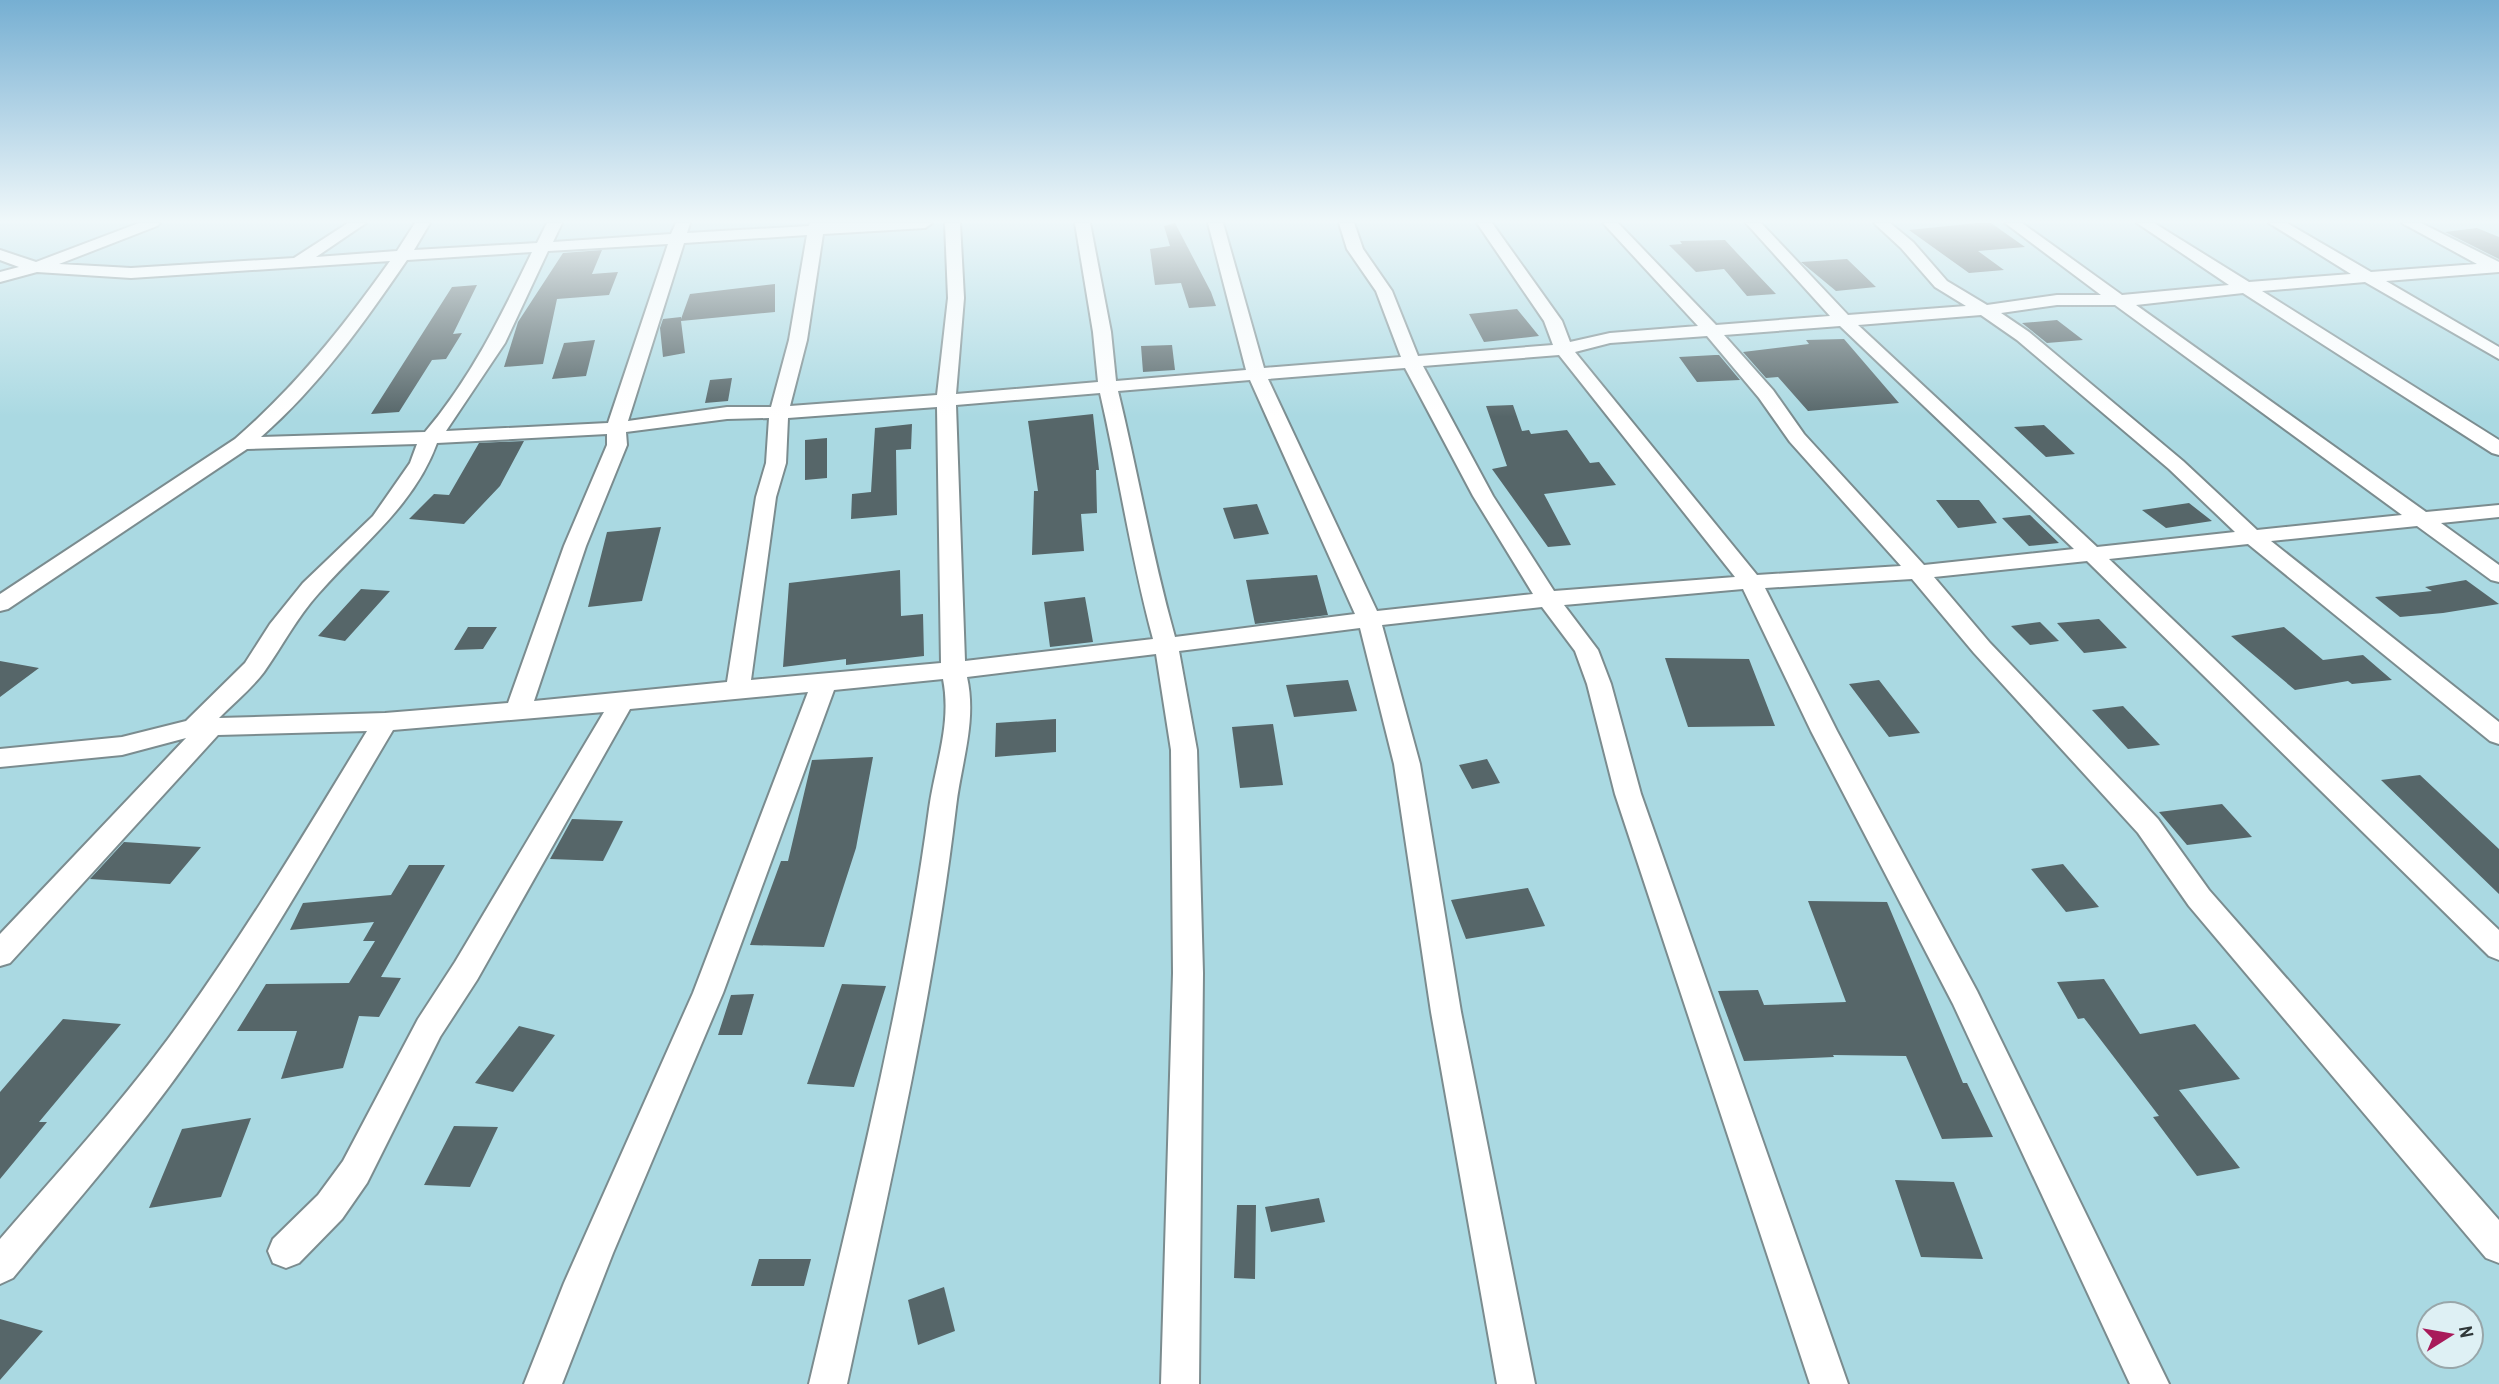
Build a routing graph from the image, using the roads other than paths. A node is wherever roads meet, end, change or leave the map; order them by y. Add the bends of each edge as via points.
1 (380, 288) edge
2 (522, 288) edge
3 (660, 288) edge
4 (807, 288) edge
5 (955, 288) edge
6 (1094, 288) edge
7 (1233, 288) edge
8 (1382, 288) edge
9 (1530, 288) edge
10 (1672, 288) edge
11 (1812, 288) edge
12 (1947, 288) edge
13 (2101, 288) edge
14 (2245, 288) junction
15 (2250, 288) edge
16 (2386, 288) edge
17 (2118, 300) junction
18 (1984, 310) junction
19 (1843, 318) junction
20 (1712, 330) junction
21 (1564, 349) junction
22 (2499, 354) edge
23 (1411, 361) junction
24 (1256, 373) junction
25 (1107, 385) junction
26 (946, 401) junction
27 (779, 412) junction
28 (616, 428) junction
29 (429, 439) junction
30 (242, 443) junction
31 (2499, 449) edge
32 (2499, 511) edge
33 (2421, 519) junction
34 (2252, 536) junction
35 (2090, 552) junction
36 (1919, 572) junction
37 (2499, 575) edge
38 (1751, 582) junction
39 (1548, 599) junction
40 (0, 604) edge
41 (1369, 619) junction
42 (1166, 645) junction
43 (953, 669) junction
44 (824, 683) junction
45 (738, 689) junction
46 (622, 702) junction
47 (518, 710) junction
48 (385, 722) junction
49 (203, 727) junction
50 (2499, 735) edge
51 (0, 758) edge
52 (2499, 948) edge
53 (0, 954) edge
54 (2499, 1246) edge
55 (286, 1251) dead end
56 (0, 1266) edge
57 (543, 1384) edge
58 (828, 1384) edge
59 (1180, 1384) edge
60 (1516, 1384) edge
61 (1829, 1384) edge
62 (2150, 1384) edge

1 - 30 street via 305,384
2 - 29 street via 489,354
3 - 28 street
4 - 27 street
5 - 26 street
6 - 25 street
7 - 24 street
8 - 23 street
9 - 21 street via 1553,321
10 - 20 street
11 - 19 street
12 - 18 street
13 - 17 street
14 - 15 street
14 - 17 street
14 - 31 street
16 - 22 street
17 - 18 street via 2057,300
17 - 33 street
18 - 19 street
18 - 34 street via 2023,336 2116,414
19 - 20 street
19 - 35 street
20 - 21 street via 1610,338
20 - 36 street via 1797,438
21 - 23 street
21 - 38 street
23 - 24 street
23 - 39 street via 1483,496
24 - 25 street
24 - 41 street
25 - 26 street
25 - 42 street
26 - 27 street
26 - 43 street
27 - 28 street via 727,413
27 - 45 street via 776,463 766,497
28 - 29 street
28 - 47 street via 617,445 575,546
29 - 30 street
29 - 49 street via 420,463 380,520 312,588 254,668
30 - 40 street
32 - 33 street
33 - 34 street
33 - 37 street
34 - 35 street
34 - 50 street
35 - 36 street
35 - 52 street
36 - 38 street
36 - 54 street via 1982,648 2148,827 2199,898
38 - 39 street
38 - 62 street via 1966,1000
39 - 41 street
39 - 61 street via 1586,650 1599,684 1632,807
41 - 42 street
41 - 60 street via 1407,764 1446,1012
42 - 43 street
42 - 59 street via 1184,750 1188,857
43 - 44 street
43 - 58 street via 958,730 949,760 932,895
44 - 45 street
44 - 57 street via 691,1033 567,1318
45 - 46 street
46 - 47 street
46 - 55 street via 429,1028 355,1171 330,1207
47 - 48 street
48 - 49 street
48 - 56 street via 262,926 199,1020 134,1109
49 - 51 street via 122,746
49 - 53 street

